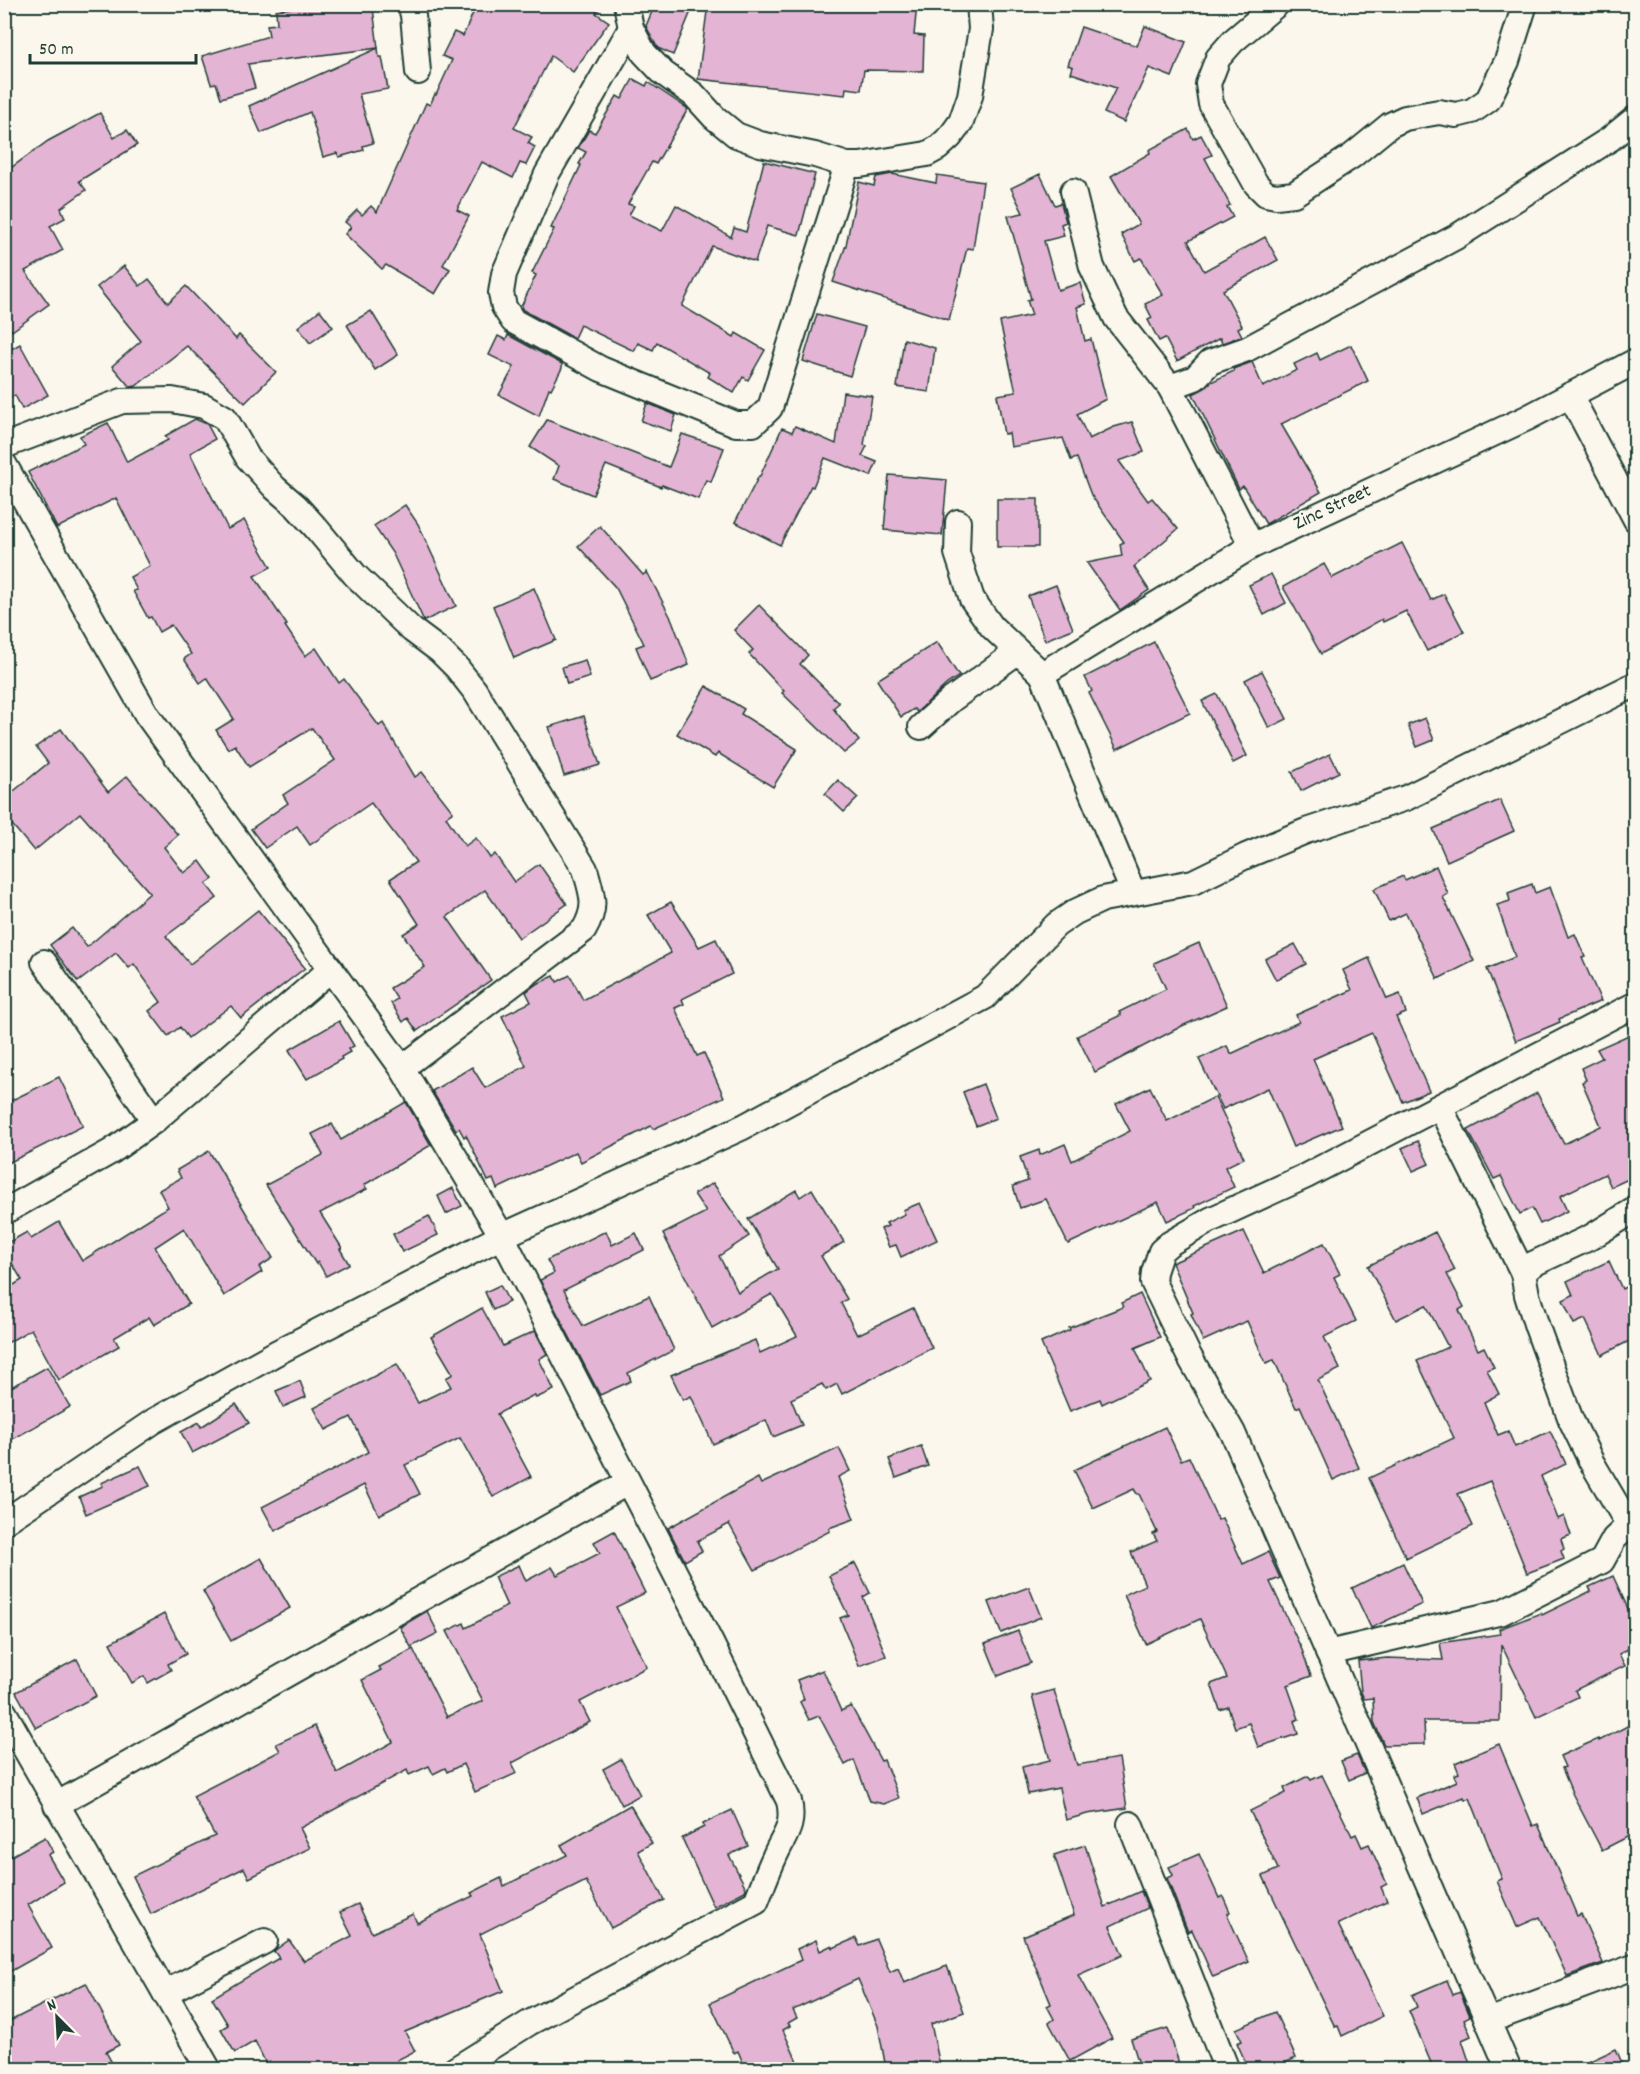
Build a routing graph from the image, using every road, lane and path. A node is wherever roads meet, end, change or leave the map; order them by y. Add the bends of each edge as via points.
1 (410, 4) edge
2 (626, 4) edge
3 (980, 4) edge
4 (1277, 4) edge
5 (1525, 4) edge
6 (631, 28) junction
7 (418, 72) dead end
8 (1635, 118) edge
9 (847, 165) junction
10 (1073, 191) dead end
11 (1635, 362) edge
12 (1170, 387) junction
13 (1570, 395) junction
14 (4, 446) edge
15 (4, 464) edge
16 (1635, 520) edge
17 (958, 522) dead end
18 (1252, 546) junction
19 (1017, 652) junction
20 (1042, 674) junction
21 (1635, 685) edge
22 (921, 727) dead end
23 (1133, 892) junction
24 (44, 963) dead end
25 (331, 969) junction
26 (1635, 1004) edge
27 (402, 1068) junction
28 (1440, 1107) junction
29 (154, 1121) junction
30 (1635, 1209) edge
31 (4, 1212) edge
32 (502, 1236) junction
33 (1523, 1273) junction
34 (627, 1483) junction
35 (1632, 1521) edge
36 (4, 1522) edge
37 (1328, 1653) junction
38 (4, 1712) edge
39 (56, 1806) junction
40 (1130, 1824) dead end
41 (265, 1941) dead end
42 (1635, 1966) edge
43 (165, 1993) junction
44 (1488, 2021) junction
45 (209, 2070) edge
46 (454, 2070) edge
47 (1227, 2070) edge
48 (1509, 2070) edge

1 - 7 street
2 - 6 street
3 - 9 street via 981,29 970,96 961,122 950,137 927,153
4 - 5 street via 1218,58 1208,84 1211,104 1256,184 1266,194 1276,196 1294,194 1390,125 1439,112 1456,115 1472,111 1488,100 1507,61
6 - 9 street via 644,53 663,73 694,94 736,135
6 - 9 street via 547,174 504,274 502,300 513,321 601,369 736,424 753,424 770,408
8 - 12 street via 1610,139 1456,237 1247,349 1210,362 1194,378
10 - 12 street via 1092,267 1116,318
11 - 13 street, Zinc Street
12 - 18 street
13 - 16 street
13 - 18 street, Zinc Street
14 - 27 street via 122,401 172,400 204,406 225,418 248,458 275,488 296,506 356,575 412,630 440,651 475,691 585,869 593,899 592,916 584,930
15 - 25 street via 147,715
17 - 19 street via 957,553 972,599
18 - 20 street, Zinc Street
19 - 20 street
19 - 22 street
20 - 23 street
21 - 23 street via 1407,798 1306,831 1193,882
23 - 32 street via 1102,899 1065,918 985,997 743,1127
24 - 29 street
25 - 27 street
25 - 29 street
26 - 28 street
27 - 32 street
28 - 33 street
28 - 37 street via 1210,1220 1161,1251 1154,1272 1154,1282 1188,1353 1233,1433
29 - 31 street via 112,1151
30 - 33 street
32 - 34 street
32 - 36 street via 154,1421
33 - 35 street via 1536,1328 1571,1420 1591,1461
34 - 39 street
34 - 46 street via 789,1801 789,1827 756,1902 529,2023
35 - 37 street via 1614,1539 1602,1561 1502,1612
37 - 44 street
38 - 39 street
39 - 43 street
40 - 47 street
41 - 43 street
42 - 44 street
43 - 45 street
44 - 48 street

